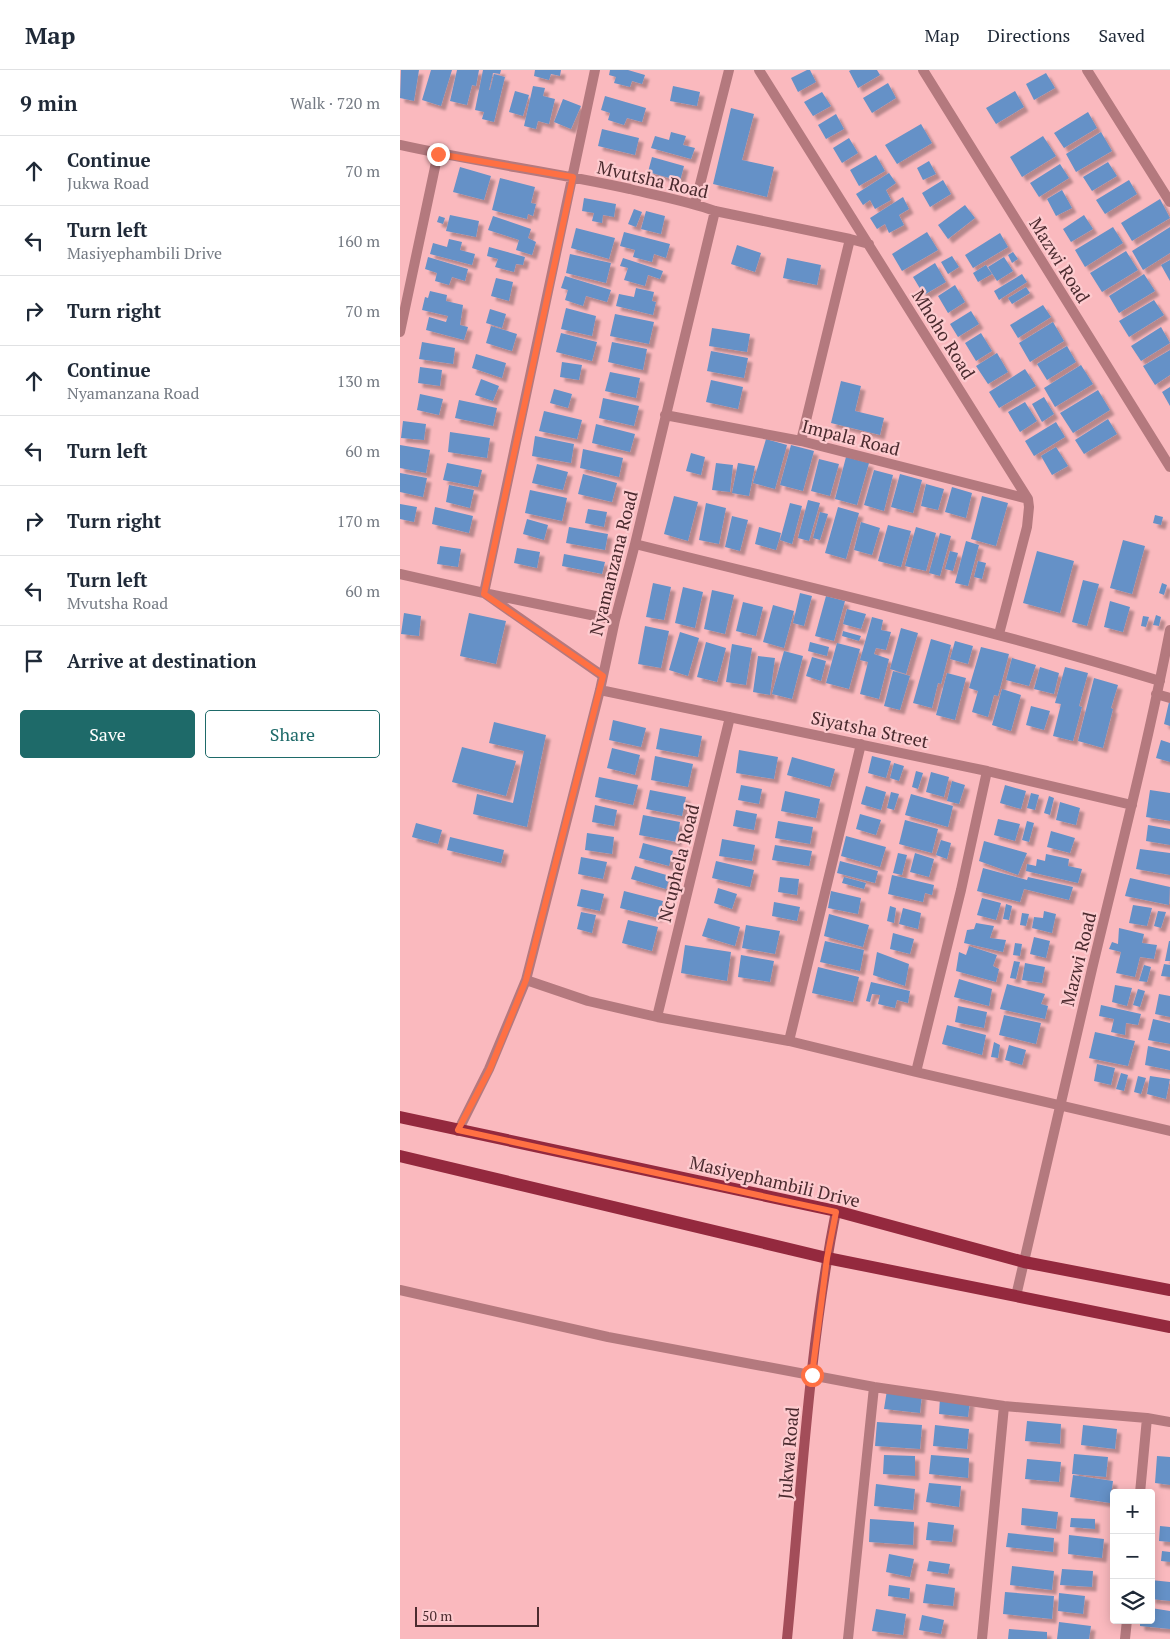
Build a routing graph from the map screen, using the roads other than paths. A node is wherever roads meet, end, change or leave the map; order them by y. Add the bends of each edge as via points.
1 (595, 70) edge
2 (729, 70) edge
3 (759, 70) edge
4 (923, 70) edge
5 (1087, 70) edge
6 (400, 145) edge
7 (438, 154) junction
8 (573, 177) junction
9 (1170, 202) edge
10 (694, 204) junction
11 (715, 211) junction
12 (850, 239) junction
13 (869, 244) junction
14 (400, 332) edge
15 (665, 415) junction
16 (801, 441) junction
17 (1170, 467) edge
18 (1028, 499) junction
19 (635, 544) junction
20 (400, 574) edge
21 (484, 594) junction
22 (615, 620) junction
23 (1170, 630) edge
24 (999, 634) junction
25 (603, 676) junction
26 (1160, 681) junction
27 (600, 690) junction
28 (1156, 694) junction
29 (1170, 698) edge
30 (730, 717) junction
31 (861, 744) junction
32 (987, 771) junction
33 (1132, 805) junction
34 (526, 980) junction
35 (657, 1017) junction
36 (789, 1040) junction
37 (916, 1072) junction
38 (1059, 1105) junction
39 (400, 1117) edge
40 (458, 1130) junction
41 (1170, 1131) edge
42 (400, 1156) edge
43 (836, 1212) junction
44 (827, 1258) junction
45 (1024, 1262) junction
46 (400, 1290) edge
47 (1170, 1290) edge
48 (1016, 1296) junction
49 (1170, 1327) edge
50 (812, 1375) junction
51 (874, 1387) junction
52 (1004, 1406) junction
53 (1147, 1418) junction
54 (1170, 1422) edge
55 (1140, 1489) edge
56 (1127, 1624) edge
57 (788, 1639) edge
58 (848, 1639) edge
59 (982, 1639) edge
60 (1126, 1639) edge

1 - 8 street
2 - 10 street
3 - 13 street, Mhoho Road
4 - 17 street, Mazwi Road
5 - 9 street
6 - 7 street, Mvutsha Road
7 - 8 street, Mvutsha Road
7 - 14 street
8 - 10 street, Mvutsha Road
8 - 21 street
10 - 11 street, Mvutsha Road
11 - 12 street, Mvutsha Road
11 - 15 street, Nyamanzana Road
12 - 13 street, Mvutsha Road
12 - 16 street
13 - 18 street, Mhoho Road
15 - 16 street, Impala Road
15 - 19 street, Nyamanzana Road
16 - 18 street, Impala Road
18 - 24 street via 1027,527
19 - 22 street, Nyamanzana Road
19 - 24 street
20 - 21 street
21 - 22 street
21 - 25 street
22 - 25 street, Nyamanzana Road
23 - 26 street, Mazwi Road
24 - 26 street
25 - 27 street, Nyamanzana Road
26 - 28 street, Mazwi Road
27 - 30 street, Siyatsha Street
27 - 34 street, Nyamanzana Road
28 - 29 street
28 - 33 street, Mazwi Road
30 - 31 street, Siyatsha Street
30 - 35 street, Ncuphela Road
31 - 32 street, Siyatsha Street
31 - 36 street
32 - 33 street, Siyatsha Street
32 - 37 street
33 - 38 street, Mazwi Road
34 - 35 street via 588,1001
34 - 40 street, Nyamanzana Road via 490,1069
35 - 36 street
36 - 37 street
37 - 38 street
38 - 41 street
38 - 45 street, Mazwi Road
39 - 40 main road, Masiyephambili Drive
40 - 43 main road, Masiyephambili Drive
42 - 44 main road
43 - 44 street, Jukwa Road
43 - 45 main road, Masiyephambili Drive
44 - 48 main road
44 - 50 street, Jukwa Road
45 - 47 main road, Masiyephambili Drive
45 - 48 street, Mazwi Road
46 - 50 street via 608,1337
48 - 49 main road
50 - 51 street
50 - 57 street, Jukwa Road
51 - 52 street
51 - 58 street
52 - 53 street
52 - 59 street
53 - 54 street
53 - 55 street
56 - 60 street

